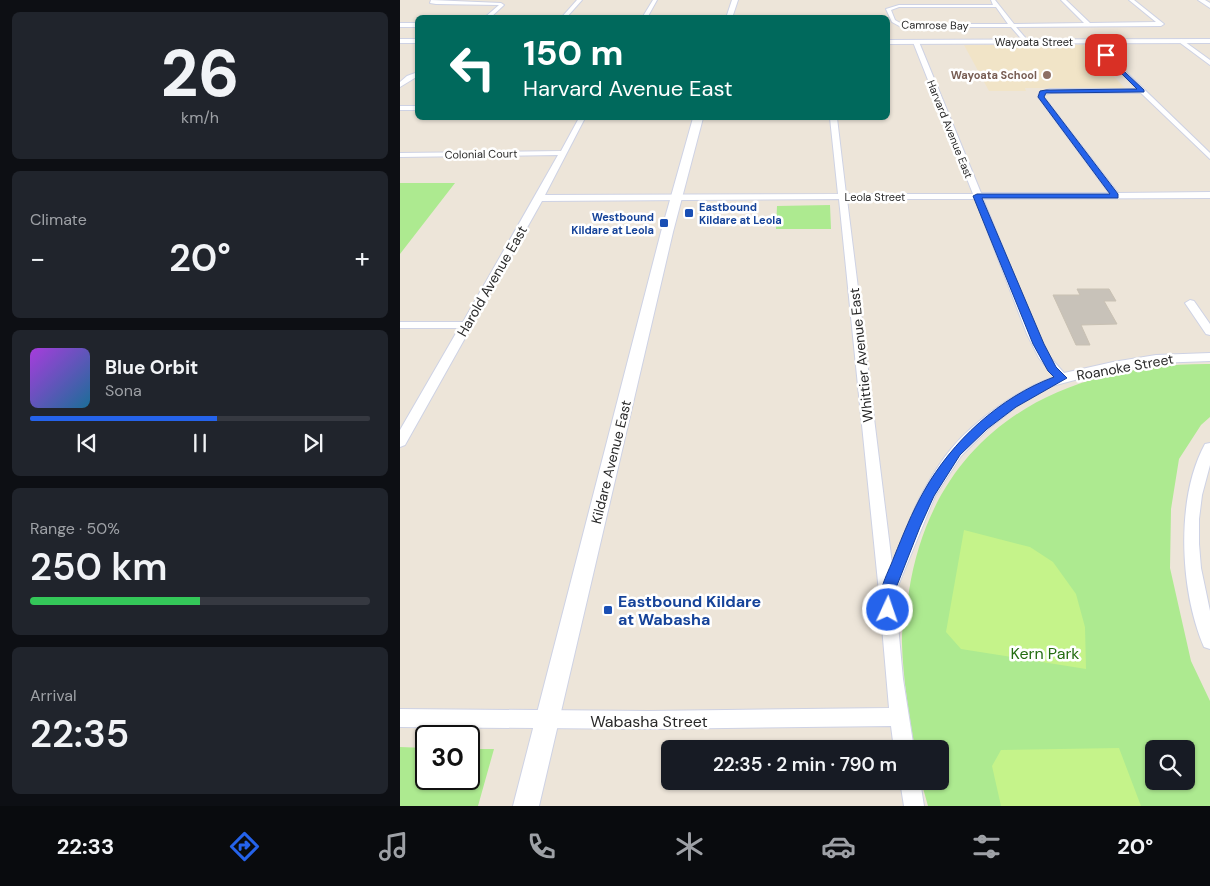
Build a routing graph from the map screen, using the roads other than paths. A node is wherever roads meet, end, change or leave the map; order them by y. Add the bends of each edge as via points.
1 (433, 0) edge
2 (580, 0) edge
3 (655, 0) edge
4 (735, 0) edge
5 (992, 0) edge
6 (1063, 0) edge
7 (1131, 0) edge
8 (1201, 0) edge
9 (997, 6) junction
10 (1210, 6) edge
11 (490, 15) edge
12 (567, 15) edge
13 (646, 15) edge
14 (730, 15) edge
15 (890, 15) edge
16 (890, 16) edge
17 (400, 24) edge
18 (415, 25) edge
19 (1012, 25) junction
20 (1089, 25) junction
21 (400, 41) edge
22 (415, 41) edge
23 (1092, 41) junction
24 (1181, 41) junction
25 (1210, 41) edge
26 (890, 42) edge
27 (916, 42) junction
28 (1026, 42) junction
29 (1210, 63) edge
30 (415, 75) edge
31 (400, 85) edge
32 (1142, 91) junction
33 (400, 108) edge
34 (415, 108) edge
35 (697, 120) edge
36 (834, 120) edge
37 (576, 123) edge
38 (562, 153) junction
39 (400, 155) edge
40 (1210, 157) edge
41 (1210, 195) edge
42 (977, 196) junction
43 (1116, 196) junction
44 (676, 197) junction
45 (843, 197) junction
46 (539, 198) junction
47 (1190, 303) dead end
48 (467, 325) junction
49 (400, 326) edge
50 (1210, 332) edge
51 (1210, 357) edge
52 (1062, 378) junction
53 (400, 442) edge
54 (1210, 448) edge
55 (887, 593) junction
56 (1210, 641) edge
57 (898, 717) junction
58 (400, 718) edge
59 (548, 721) junction
60 (902, 740) edge
61 (911, 790) edge
62 (526, 806) edge
63 (914, 806) edge

1 - 11 street via 436,3 502,5
2 - 12 street
3 - 13 street
4 - 14 street
5 - 9 street
6 - 20 street
7 - 20 street via 1161,24
8 - 10 street
9 - 15 street, Camrose Bay via 892,6 888,9
9 - 19 street
16 - 19 street, Camrose Bay via 892,22 900,26
17 - 18 street
19 - 20 street
19 - 28 street
21 - 22 street
23 - 24 street, Wayoata Street
23 - 28 street, Wayoata Street
23 - 32 street
24 - 25 street, Wayoata Street
24 - 29 street
26 - 27 street, Wayoata Street
27 - 28 street, Wayoata Street
27 - 42 street, Harvard Avenue East
30 - 31 street
32 - 40 street
32 - 43 street via 1050,91 1041,94
33 - 34 street
35 - 44 street, Kildare Avenue East
36 - 45 street, Whittier Avenue East
37 - 38 street, Harold Avenue East
38 - 39 street, Colonial Court
38 - 46 street, Harold Avenue East
41 - 43 street, Leola Street
42 - 43 street, Leola Street
42 - 45 street, Leola Street
42 - 52 street, Harvard Avenue East via 1038,344 1052,369
44 - 45 street, Leola Street
44 - 46 street, Leola Street
44 - 59 street, Kildare Avenue East
45 - 55 street, Whittier Avenue East
46 - 48 street, Harold Avenue East
47 - 50 street
48 - 49 street
48 - 53 street, Harold Avenue East
51 - 52 street, Roanoke Street via 1156,359
52 - 55 street, Roanoke Street via 1012,404 956,452 929,494
54 - 56 street via 1200,469 1193,505 1191,557
55 - 57 street, Roanoke Street
57 - 59 street, Wabasha Street
57 - 60 street, Roanoke Street
58 - 59 street, Wabasha Street
59 - 62 street, Kildare Avenue East
61 - 63 street

